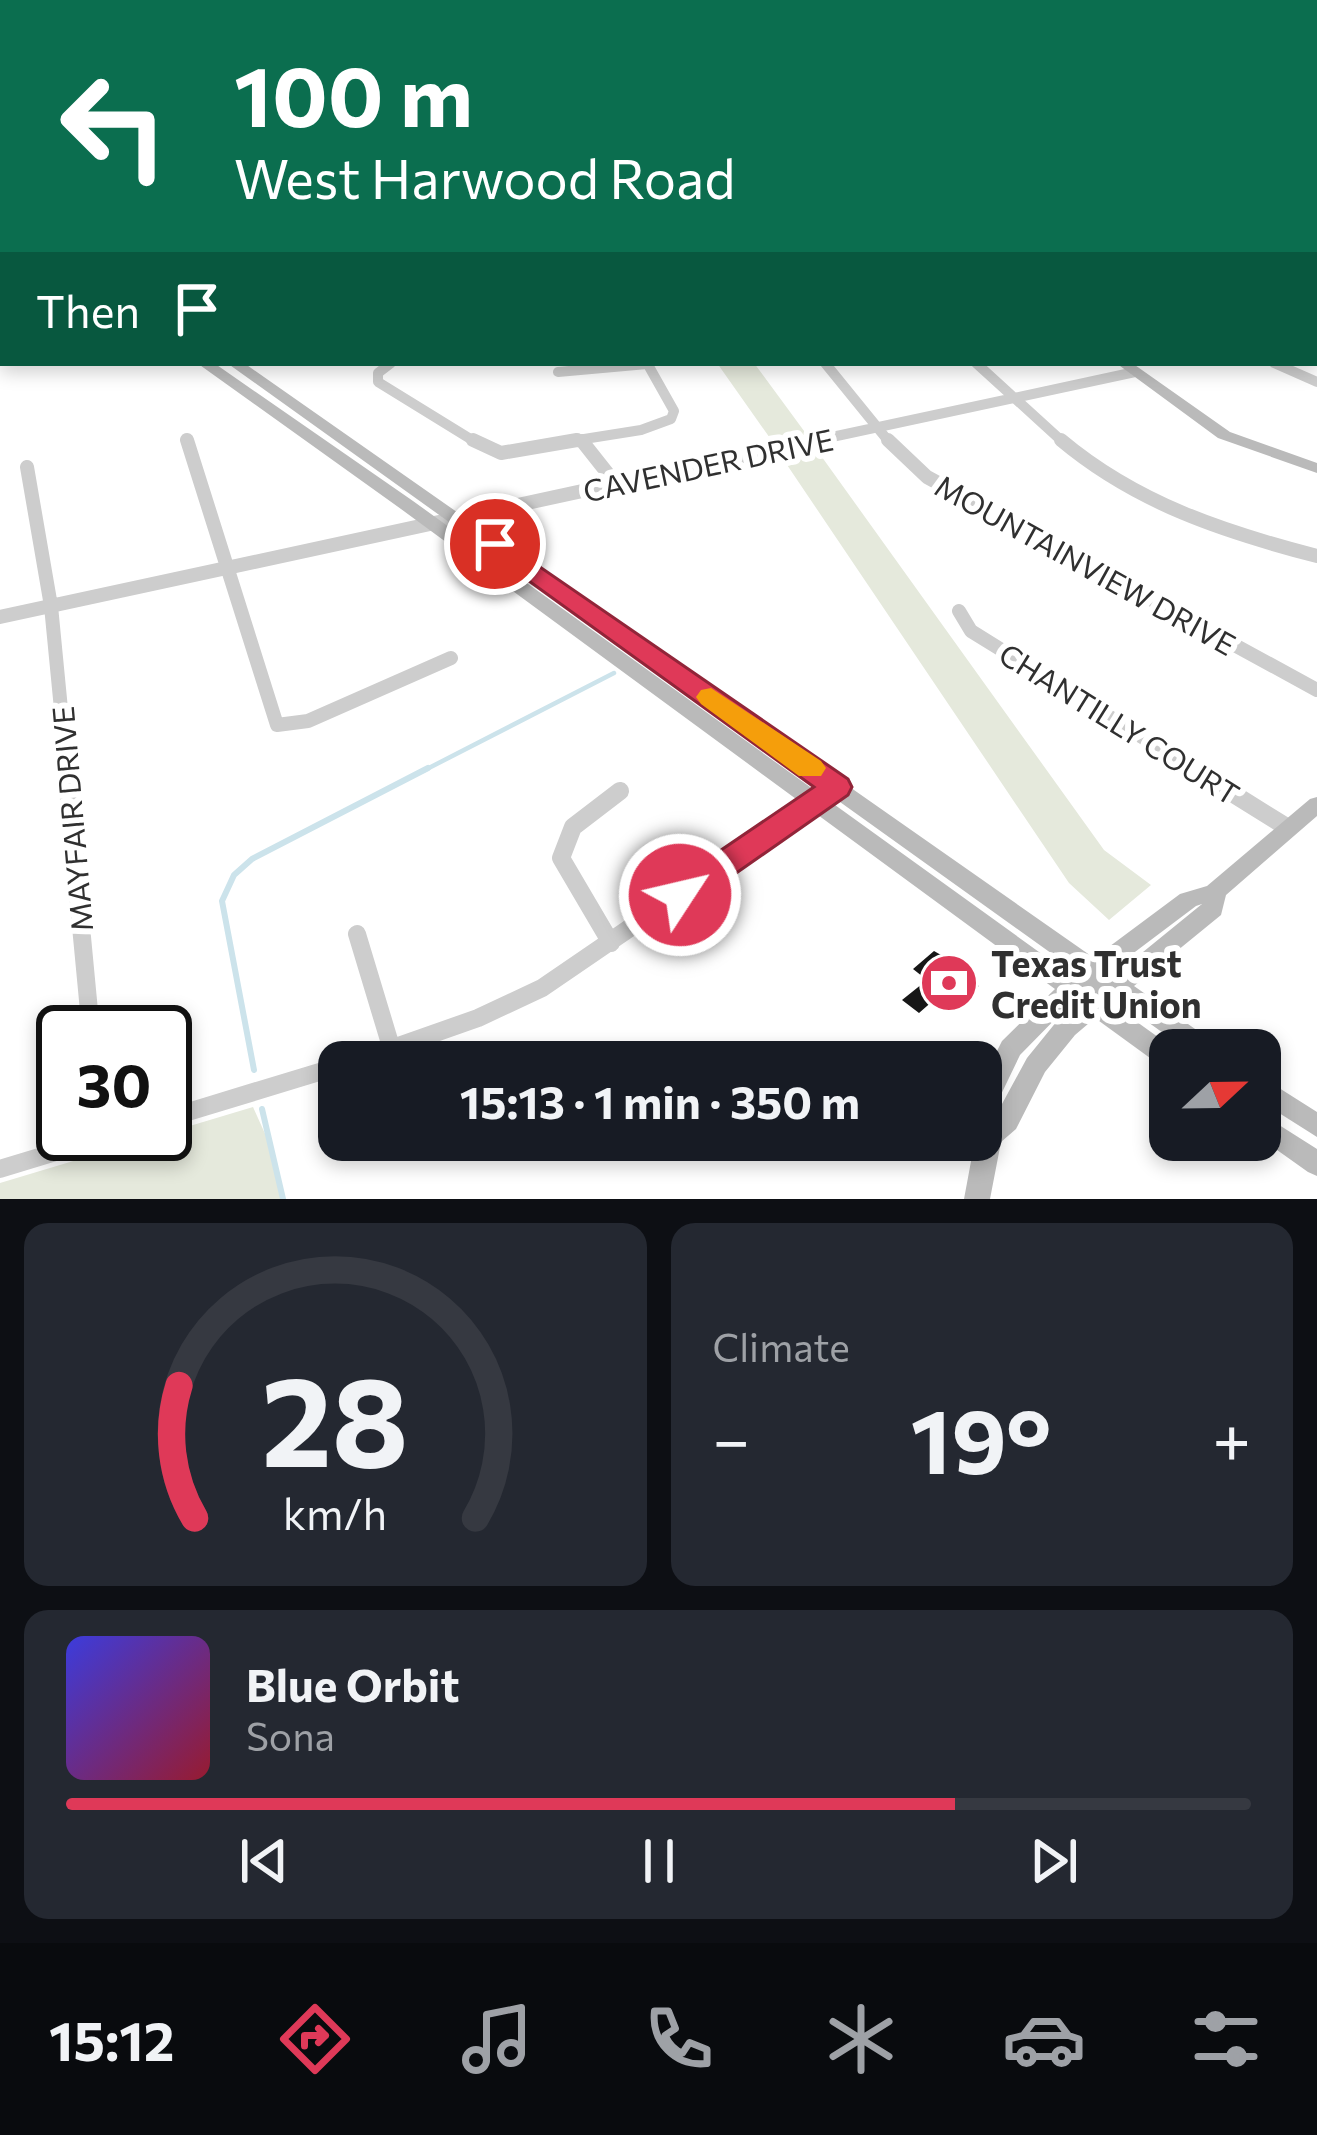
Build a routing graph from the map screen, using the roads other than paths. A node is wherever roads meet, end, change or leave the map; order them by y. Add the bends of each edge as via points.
1 (208, 366) edge
2 (238, 366) edge
3 (387, 366) edge
4 (617, 366) edge
5 (649, 366) edge
6 (827, 366) edge
7 (979, 366) edge
8 (1281, 366) edge
9 (1129, 368) edge
10 (558, 372) dead end
11 (1317, 382) edge
12 (1015, 398) junction
13 (877, 428) junction
14 (187, 440) dead end
15 (582, 441) junction
16 (27, 467) dead end
17 (1317, 468) edge
18 (616, 484) junction
19 (459, 519) junction
20 (434, 524) junction
21 (1317, 556) edge
22 (226, 569) junction
23 (51, 606) junction
24 (959, 611) dead end
25 (0, 617) edge
26 (451, 658) dead end
27 (1317, 690) edge
28 (836, 787) junction
29 (620, 791) dead end
30 (815, 802) junction
31 (1317, 804) edge
32 (1288, 828) junction
33 (357, 934) dead end
34 (611, 943) junction
35 (1095, 987) junction
36 (88, 1005) edge
37 (1169, 1029) edge
38 (1149, 1039) edge
39 (389, 1041) edge
40 (415, 1041) edge
41 (318, 1072) edge
42 (1281, 1101) edge
43 (192, 1111) edge
44 (1317, 1126) edge
45 (1281, 1139) edge
46 (36, 1157) edge
47 (1317, 1164) edge
48 (0, 1169) edge
49 (977, 1199) edge

1 - 20 main road
2 - 19 main road
3 - 15 street via 379,382 496,452
4 - 10 street
5 - 15 street via 671,419
6 - 13 street, MOUNTAINVIEW DRIVE
7 - 12 street
8 - 11 street
9 - 12 street, CAVENDER DRIVE
9 - 17 main road via 1225,435
12 - 13 street, CAVENDER DRIVE
12 - 21 street via 1133,491
13 - 18 street, CAVENDER DRIVE
13 - 27 street, MOUNTAINVIEW DRIVE via 914,467 961,497
14 - 22 street
15 - 18 street
16 - 23 street, MAYFAIR DRIVE
18 - 19 street, CAVENDER DRIVE
19 - 20 street, CAVENDER DRIVE
19 - 28 main road
20 - 22 street, CAVENDER DRIVE
20 - 30 main road
22 - 23 street, CAVENDER DRIVE
22 - 26 street via 277,725 308,721
23 - 25 street, CAVENDER DRIVE
23 - 36 street, MAYFAIR DRIVE
24 - 32 street, CHANTILLY COURT via 971,631
28 - 30 street
28 - 35 main road
29 - 34 street via 562,842 561,859
30 - 34 street
30 - 35 main road
31 - 32 main road
32 - 35 main road via 1215,892 1213,909
33 - 39 street
34 - 40 street via 509,1005
35 - 37 main road
35 - 38 main road
35 - 49 main road via 1011,1048 981,1108 989,1137
41 - 43 street
42 - 44 main road
45 - 47 main road
46 - 48 street

